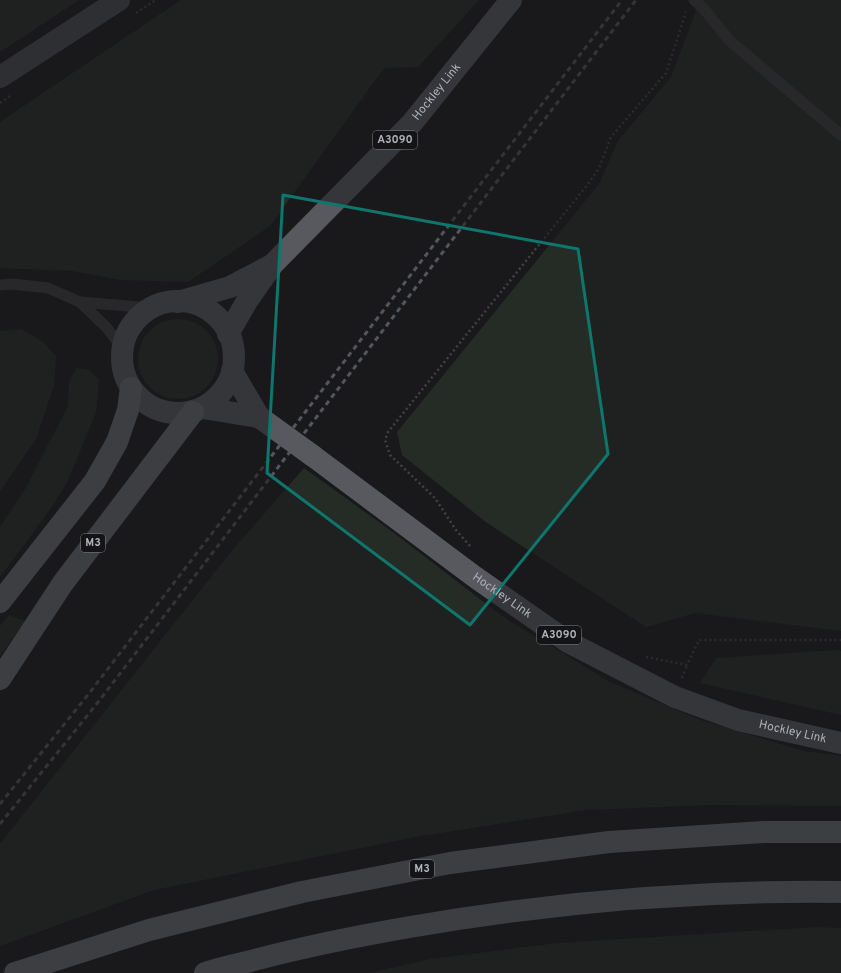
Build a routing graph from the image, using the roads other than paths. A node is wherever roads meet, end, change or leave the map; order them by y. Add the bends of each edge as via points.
1 (119, 0) edge
2 (511, 0) edge
3 (691, 3) edge
4 (0, 77) edge
5 (841, 135) edge
6 (273, 264) junction
7 (0, 285) edge
8 (80, 302) junction
9 (178, 302) junction
10 (151, 308) junction
11 (228, 334) junction
12 (122, 348) junction
13 (232, 371) junction
14 (131, 388) junction
15 (198, 410) junction
16 (259, 416) junction
17 (0, 602) edge
18 (0, 680) edge
19 (841, 743) edge
20 (841, 832) edge
21 (841, 892) edge
22 (15, 973) edge
23 (205, 973) edge

1 - 4 street
2 - 6 main road, Hockley Link / A3090 via 412,123
3 - 5 lane via 704,9 729,40
6 - 9 main road, Hockley Link / A3090 via 230,286
6 - 11 main road, Hockley Link / A3090
7 - 8 lane via 48,288
8 - 10 lane
8 - 12 lane via 107,328
9 - 10 main road via 164,303
9 - 11 main road via 194,304 208,310 220,321
10 - 12 main road via 132,325
11 - 13 main road via 234,358
12 - 14 main road via 125,376
13 - 15 main road via 223,390
13 - 16 main road, Hockley Link / A3090
14 - 15 main road via 140,399 158,410 179,414
14 - 17 highway via 128,410 117,442 95,481
15 - 16 main road, Hockley Link / A3090
15 - 18 highway, M3 via 63,583
16 - 19 main road, Hockley Link / A3090, bridge via 475,577 568,642 675,697 738,720
20 - 22 highway, M3 via 764,832 609,842 450,863 302,892 149,930
21 - 23 highway via 701,893 511,910 347,938

